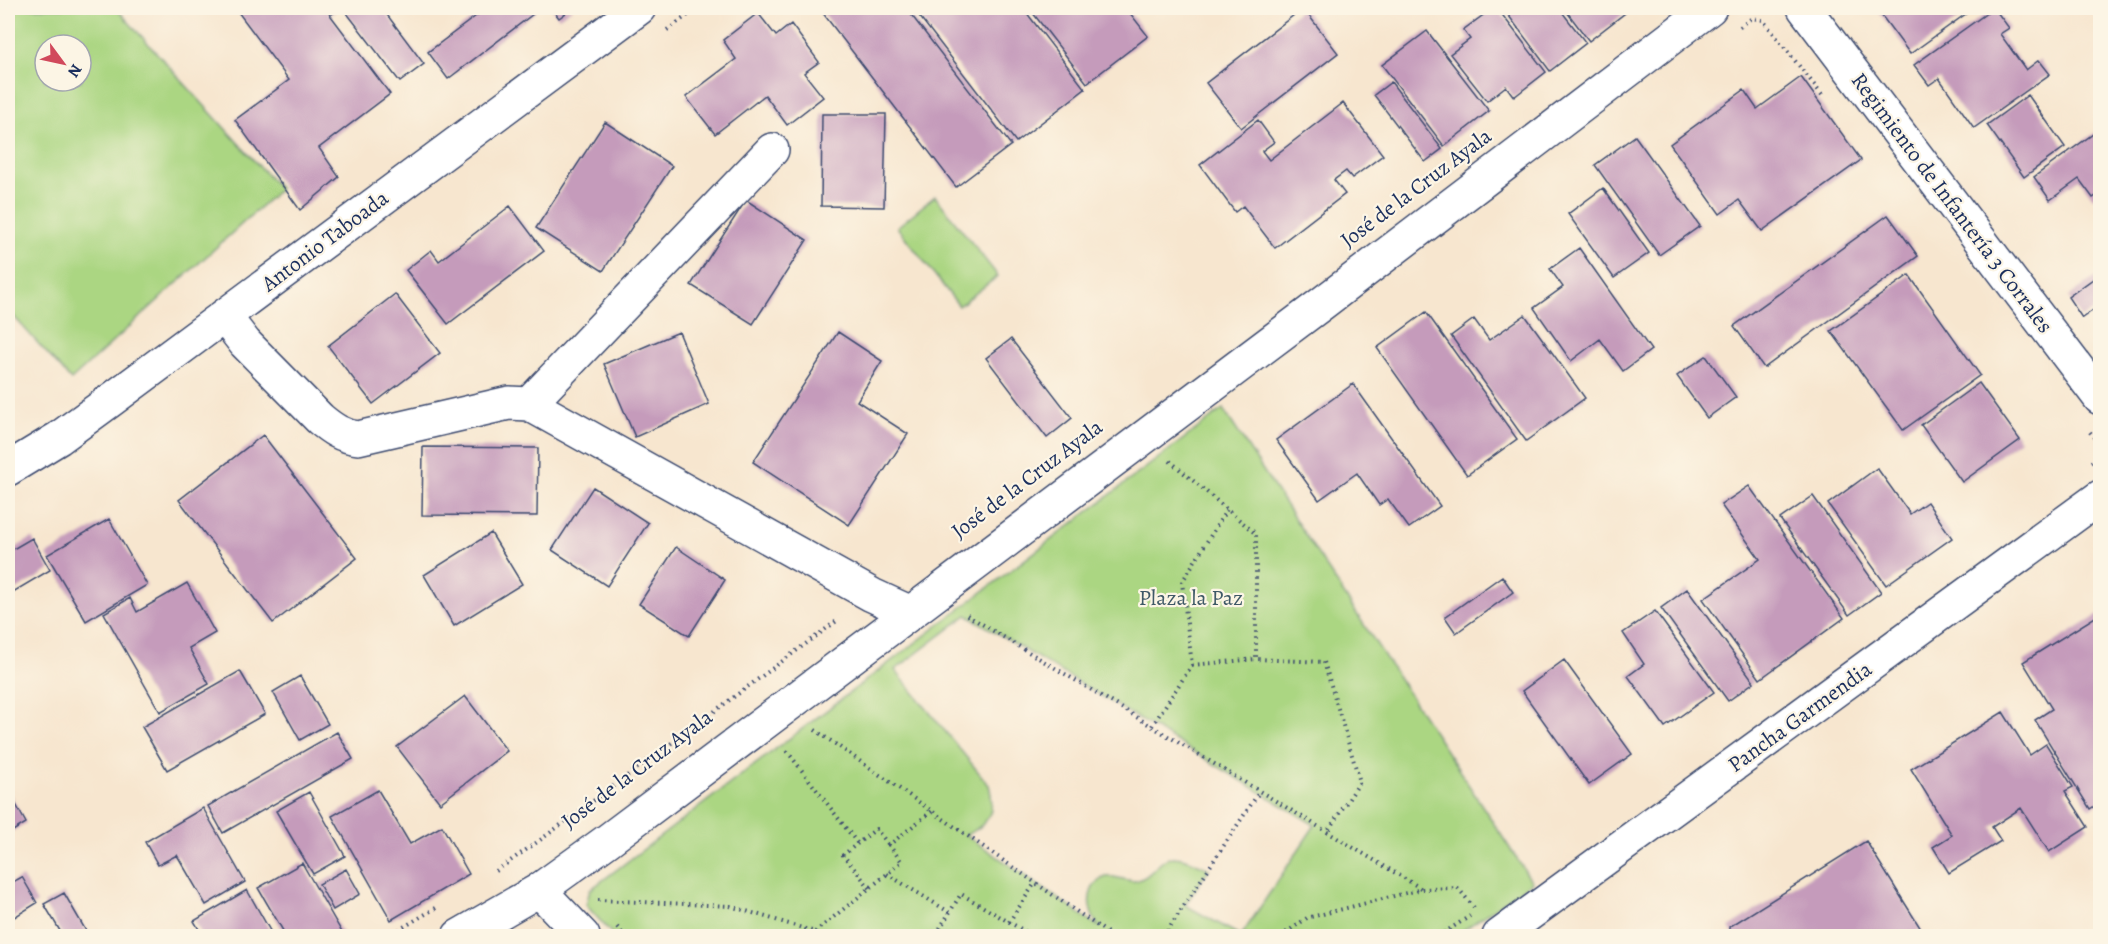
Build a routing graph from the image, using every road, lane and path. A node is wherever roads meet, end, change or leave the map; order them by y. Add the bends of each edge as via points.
1 (639, 8) edge
2 (1710, 8) edge
3 (1804, 8) edge
4 (1746, 12) dead end
5 (1752, 18) dead end
6 (772, 150) dead end
7 (224, 316) junction
8 (2100, 398) edge
9 (529, 404) junction
10 (1169, 461) dead end
11 (8, 469) edge
12 (2100, 497) edge
13 (1227, 509) junction
14 (872, 595) junction
15 (909, 612) junction
16 (967, 615) dead end
17 (1256, 659) junction
18 (1192, 664) junction
19 (1152, 726) junction
20 (815, 730) dead end
21 (787, 751) dead end
22 (1260, 792) junction
23 (932, 811) junction
24 (1327, 832) junction
25 (858, 844) junction
26 (889, 845) junction
27 (887, 874) junction
28 (489, 876) dead end
29 (1035, 883) junction
30 (870, 888) junction
31 (1422, 889) junction
32 (539, 890) junction
33 (598, 900) dead end
34 (438, 906) dead end
35 (1477, 911) dead end
36 (949, 912) junction
37 (1010, 922) junction
38 (815, 932) junction
39 (388, 936) edge
40 (459, 936) edge
41 (583, 936) edge
42 (819, 936) edge
43 (943, 936) edge
44 (1034, 936) edge
45 (1112, 936) edge
46 (1164, 936) edge
47 (1281, 936) edge
48 (1499, 936) edge

1 - 7 street, Antonio Taboada
2 - 15 street, José de la Cruz Ayala
3 - 8 street, Regimiento de Infantería 3 Corrales
4 - 5 path
6 - 9 street
7 - 9 street via 245,343 320,418 346,437 358,438 509,403
7 - 11 street, Antonio Taboada via 59,438
9 - 14 street
10 - 13 path
12 - 48 street, Pancha Garmendia
13 - 17 path via 1256,534
13 - 18 path via 1182,582
14 - 15 street
14 - 28 path, José de la Cruz Ayala
15 - 32 street, José de la Cruz Ayala
16 - 19 path
17 - 18 path
17 - 24 path via 1324,662 1360,782
18 - 19 path
19 - 22 path
20 - 23 path
21 - 25 path
22 - 24 path
22 - 46 path
23 - 26 path
23 - 29 path
24 - 31 path
25 - 26 path via 876,829
25 - 30 path via 843,855
26 - 27 path via 902,862
27 - 30 path
27 - 36 path
29 - 37 path
29 - 45 path
30 - 38 path
31 - 35 path via 1458,888
31 - 47 path via 1306,918
32 - 40 street, José de la Cruz Ayala
32 - 41 street
33 - 38 path via 730,906
34 - 39 path
36 - 37 path via 961,894
36 - 43 path via 937,933
37 - 44 path
38 - 42 path

